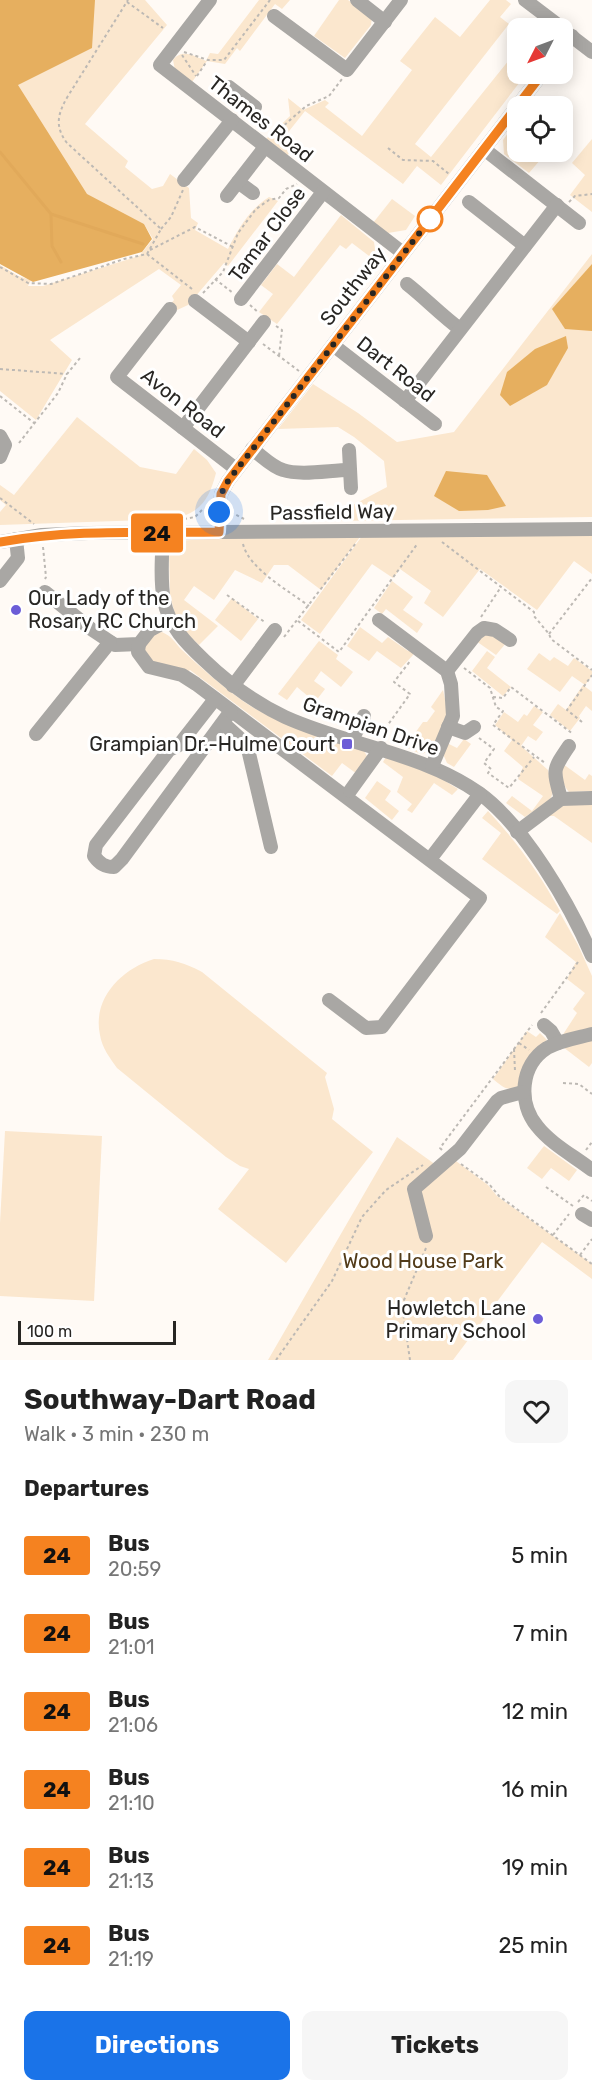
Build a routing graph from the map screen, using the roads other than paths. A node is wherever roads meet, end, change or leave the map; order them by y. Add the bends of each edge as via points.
1 (210, 0) edge
2 (357, 0) edge
3 (401, 0) edge
4 (525, 0) edge
5 (273, 16) dead end
6 (549, 18) edge
7 (385, 22) junction
8 (573, 37) edge
9 (592, 52) edge
10 (534, 84) edge
11 (229, 87) dead end
12 (241, 96) junction
13 (255, 107) dead end
14 (229, 118) junction
15 (272, 148) junction
16 (484, 149) junction
17 (185, 182) road end
18 (238, 182) junction
19 (323, 192) junction
20 (253, 193) dead end
21 (227, 196) dead end
22 (470, 202) dead end
23 (559, 207) junction
24 (579, 223) dead end
25 (525, 246) junction
26 (403, 254) junction
27 (407, 284) dead end
28 (194, 295) road end
29 (241, 299) dead end
30 (170, 309) dead end
31 (264, 322) dead end
32 (460, 329) junction
33 (251, 339) junction
34 (333, 345) junction
35 (405, 401) junction
36 (435, 423) dead end
37 (183, 428) junction
38 (0, 436) edge
39 (252, 449) junction
40 (349, 450) dead end
41 (0, 457) edge
42 (236, 469) junction
43 (349, 470) junction
44 (351, 488) dead end
45 (592, 529) edge
46 (219, 532) junction
47 (163, 533) junction
48 (16, 539) junction
49 (0, 542) edge
50 (0, 582) edge
51 (43, 588) road end
52 (170, 619) junction
53 (379, 620) dead end
54 (275, 630) road end
55 (510, 640) dead end
56 (110, 642) junction
57 (139, 644) junction
58 (450, 666) junction
59 (233, 686) junction
60 (215, 699) junction
61 (231, 711) junction
62 (364, 716) dead end
63 (223, 723) junction
64 (448, 727) junction
65 (472, 729) road end
66 (36, 734) dead end
67 (352, 740) junction
68 (571, 740) road end
69 (381, 748) junction
70 (432, 766) junction
71 (350, 791) dead end
72 (480, 794) junction
73 (592, 798) edge
74 (561, 799) junction
75 (517, 832) junction
76 (271, 847) dead end
77 (434, 854) dead end
78 (592, 956) edge
79 (329, 1000) dead end
80 (538, 1022) road end
81 (592, 1034) edge
82 (558, 1043) junction
83 (523, 1092) junction
84 (592, 1170) edge
85 (426, 1236) road end

1 - 14 street, Thames Road via 160,65
2 - 7 street
3 - 7 street
4 - 6 street
5 - 7 street via 347,70
8 - 9 street
10 - 16 street, Southway
11 - 12 street
12 - 13 street
12 - 14 street
14 - 15 street, Thames Road
14 - 17 street
15 - 18 street
15 - 19 street, Thames Road
16 - 23 street
16 - 26 street, Southway
18 - 20 street
18 - 21 street
19 - 26 street, Thames Road
19 - 29 street, Tamar Close
22 - 25 street via 480,219
23 - 24 street
23 - 25 street
25 - 32 street
26 - 34 street, Southway
27 - 32 street
28 - 33 street
30 - 37 street, Avon Road via 117,377
31 - 33 street
32 - 35 street
33 - 37 street
34 - 35 street, Dart Road
34 - 39 street, Southway
35 - 36 street, Dart Road
37 - 42 street, Avon Road
38 - 41 street via 5,445
39 - 42 street, Southway
39 - 43 street via 283,470
40 - 43 street
42 - 46 street, Southway via 221,494
43 - 44 street
45 - 46 street, Passfield Way
46 - 47 street, Passfield Way
47 - 48 street, Passfield Way via 88,533
47 - 52 street, Grampian Drive via 164,600
48 - 49 street, Passfield Way
48 - 50 street via 18,558
51 - 56 street
52 - 57 street via 150,630
52 - 59 street, Grampian Drive via 186,643
53 - 58 street
54 - 59 street
55 - 58 street via 484,628
56 - 57 street
56 - 66 street
57 - 60 street via 138,652 149,668 182,675
58 - 64 street via 453,716
59 - 67 street, Grampian Drive via 286,717
60 - 61 street
60 - 63 street via 179,745 169,750 96,845 94,856 99,862 114,867 122,859
61 - 63 street
61 - 79 street via 480,898 382,1027 366,1028
62 - 67 street
63 - 76 street via 247,745
64 - 65 street via 465,734
64 - 70 street
67 - 69 street, Grampian Drive
68 - 74 street via 554,772
69 - 70 street, Grampian Drive
69 - 71 street
70 - 72 street, Grampian Drive
72 - 75 street, Grampian Drive
72 - 77 street
73 - 74 street
74 - 75 street
75 - 78 street, Grampian Drive via 566,903
80 - 82 street via 551,1031
81 - 82 street
82 - 83 street via 535,1060
83 - 84 street via 537,1127
83 - 85 street via 497,1101 456,1152 414,1189

